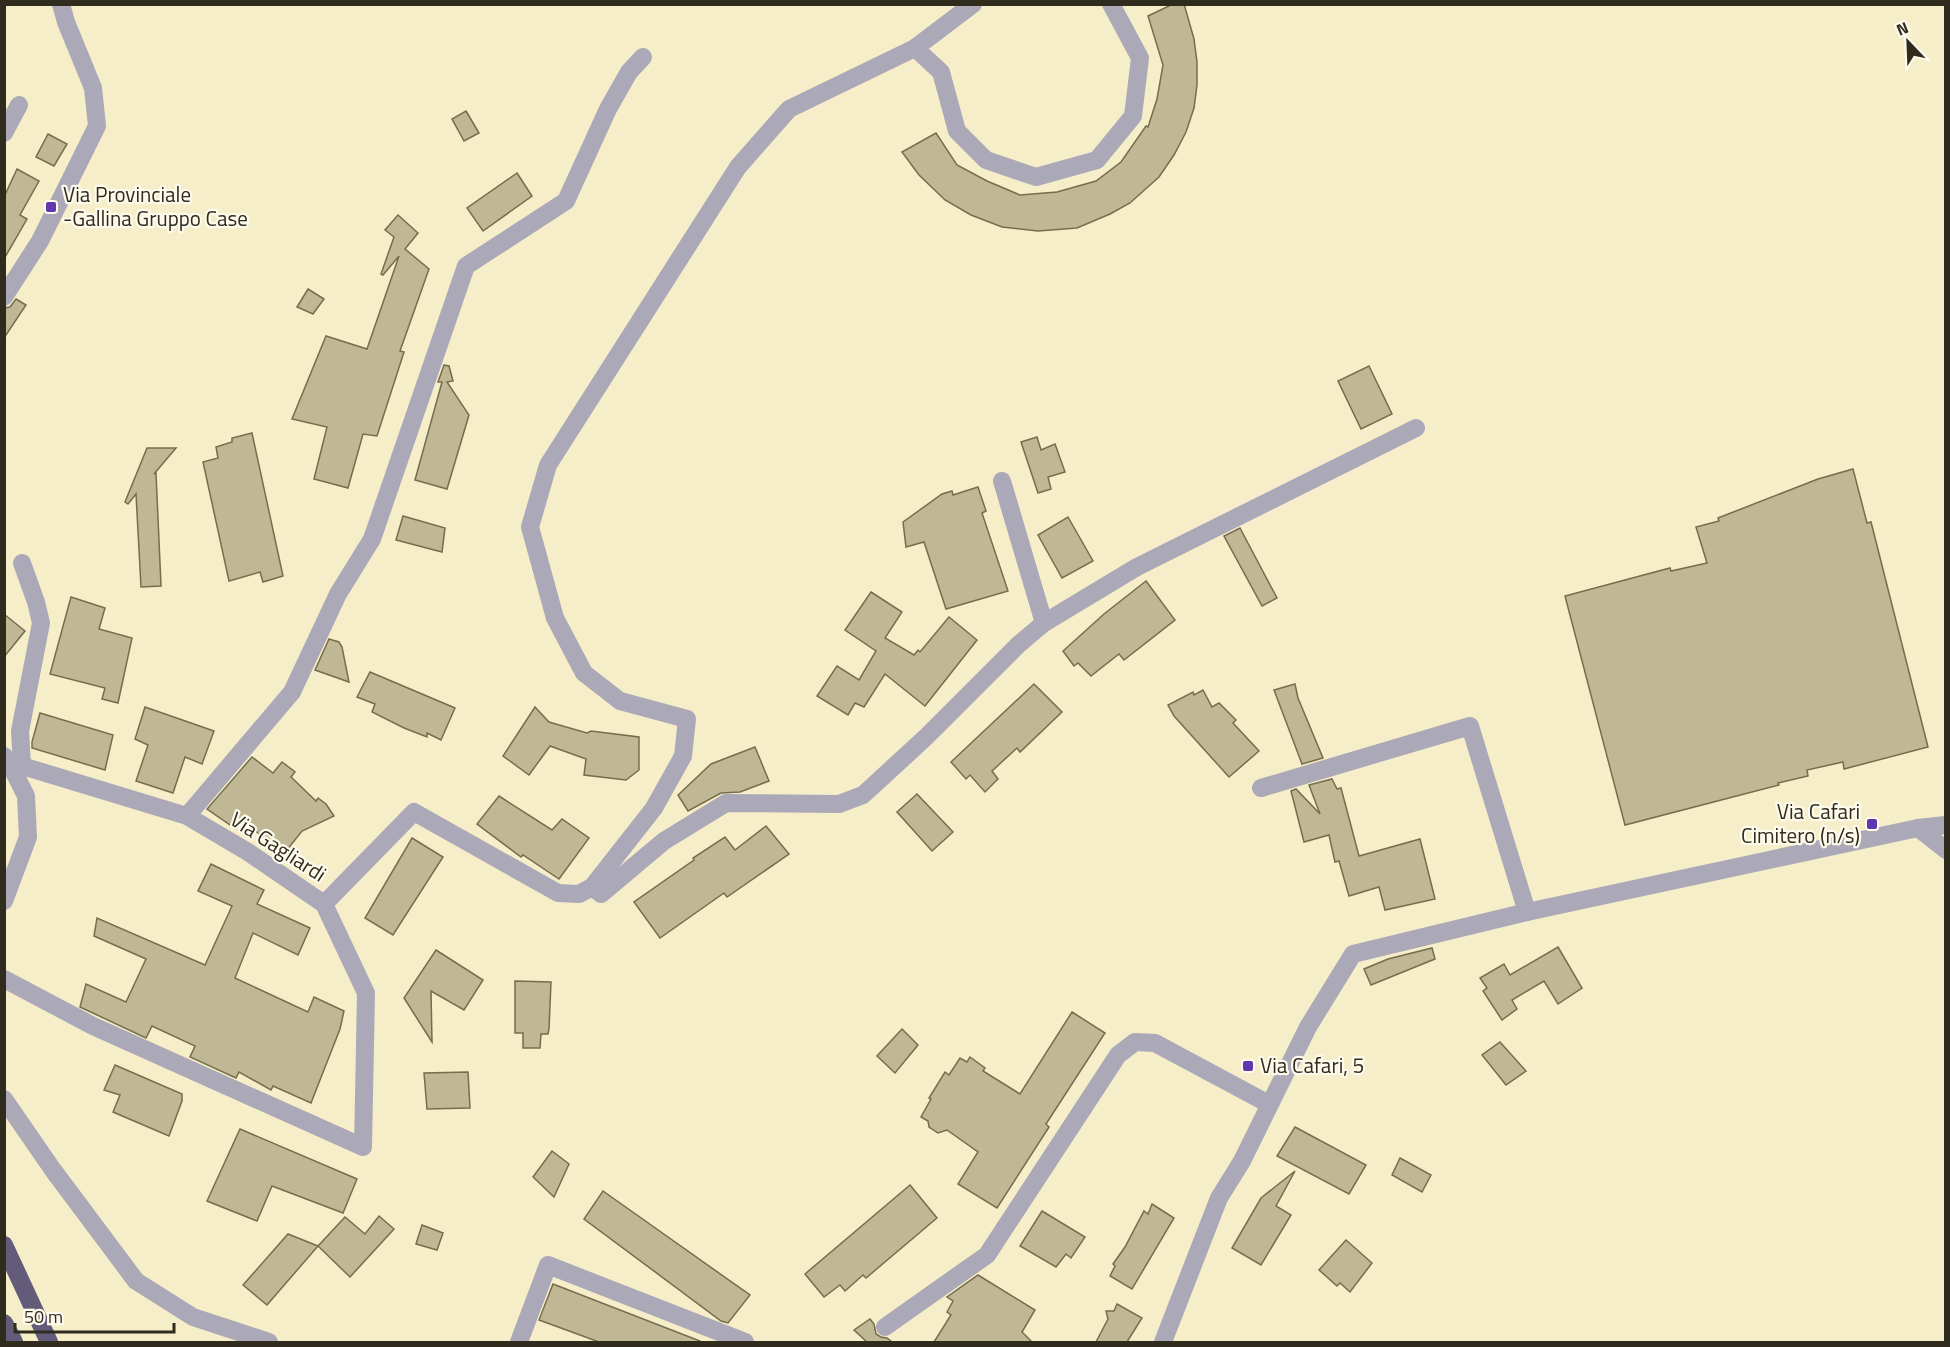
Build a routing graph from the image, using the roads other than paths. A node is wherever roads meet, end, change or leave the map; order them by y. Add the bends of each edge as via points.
1 (61, 4) edge
2 (973, 4) edge
3 (1111, 4) edge
4 (915, 48) junction
5 (643, 57) dead end
6 (19, 105) dead end
7 (4, 133) edge
8 (4, 297) edge
9 (1416, 428) dead end
10 (1002, 481) dead end
11 (22, 563) dead end
12 (1044, 623) junction
13 (12, 761) edge
14 (1261, 788) dead end
15 (187, 816) junction
16 (1946, 825) edge
17 (1918, 828) junction
18 (1946, 850) edge
19 (592, 888) junction
20 (4, 902) edge
21 (324, 904) junction
22 (1527, 912) junction
23 (4, 980) edge
24 (4, 1099) edge
25 (1269, 1104) junction
26 (4, 1245) edge
27 (4, 1323) edge
28 (885, 1328) dead end
29 (526, 1340) edge
30 (14, 1342) edge
31 (49, 1342) edge
32 (269, 1342) edge
33 (745, 1342) edge
34 (1163, 1342) edge

1 - 8 street via 93,88 97,126 40,241
2 - 4 street
3 - 4 street via 1140,58 1133,116 1097,160 1036,177 986,160 957,132 941,72
4 - 19 street via 789,110 738,167 548,465 530,527 555,618 584,673 620,701 687,719 683,756 654,808
5 - 15 street via 629,72 609,109 567,201 466,266 372,539 338,594 292,692
6 - 7 street
9 - 12 street via 1137,567
10 - 12 street
11 - 13 street via 41,623
12 - 19 street via 863,795 839,804 726,803 664,841 601,894
13 - 15 street, Via Gagliardi
13 - 20 street via 26,796 28,837
14 - 22 street via 1470,726
15 - 21 street, Via Gagliardi
16 - 17 street
17 - 18 street
17 - 22 street
19 - 21 street via 579,894 558,893 414,812
21 - 23 street, Via Gagliardi via 366,993 363,1147 93,1026
22 - 25 street via 1353,954 1308,1027
24 - 32 street via 136,1281 193,1317
25 - 28 street via 1155,1043 1135,1042 1118,1055 987,1255
25 - 34 street via 1219,1198
26 - 31 highway
27 - 30 highway
29 - 33 street via 548,1265

